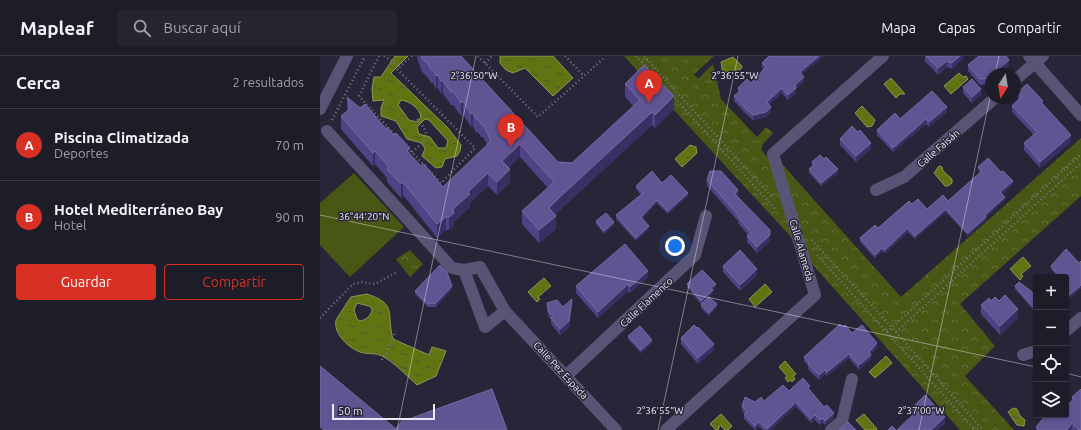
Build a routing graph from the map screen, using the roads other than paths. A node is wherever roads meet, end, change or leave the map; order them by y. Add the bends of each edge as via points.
1 (346, 56) edge
2 (883, 56) edge
3 (1035, 58) edge
4 (1021, 73) edge
5 (988, 104) edge
6 (320, 109) edge
7 (1081, 115) edge
8 (327, 131) road end
9 (876, 190) dead end
10 (706, 216) dead end
11 (464, 270) junction
12 (505, 310) junction
13 (1081, 318) edge
14 (1069, 328) edge
15 (1033, 352) edge
16 (1023, 355) dead end
17 (566, 376) junction
18 (852, 378) dead end
19 (616, 430) edge
20 (666, 430) edge
21 (831, 430) edge

1 - 6 street
2 - 20 street, Calle Alameda via 773,154 815,295
3 - 4 street
3 - 7 street
5 - 9 street, Calle Faisán via 904,177
8 - 11 street via 452,268
10 - 17 street, Calle Flamenco via 695,256
11 - 12 street, Calle Pez Espada via 480,267
11 - 12 street via 485,326
12 - 17 street, Calle Pez Espada
13 - 14 street
15 - 16 street
17 - 19 street, Calle Pez Espada
18 - 21 street via 842,421

